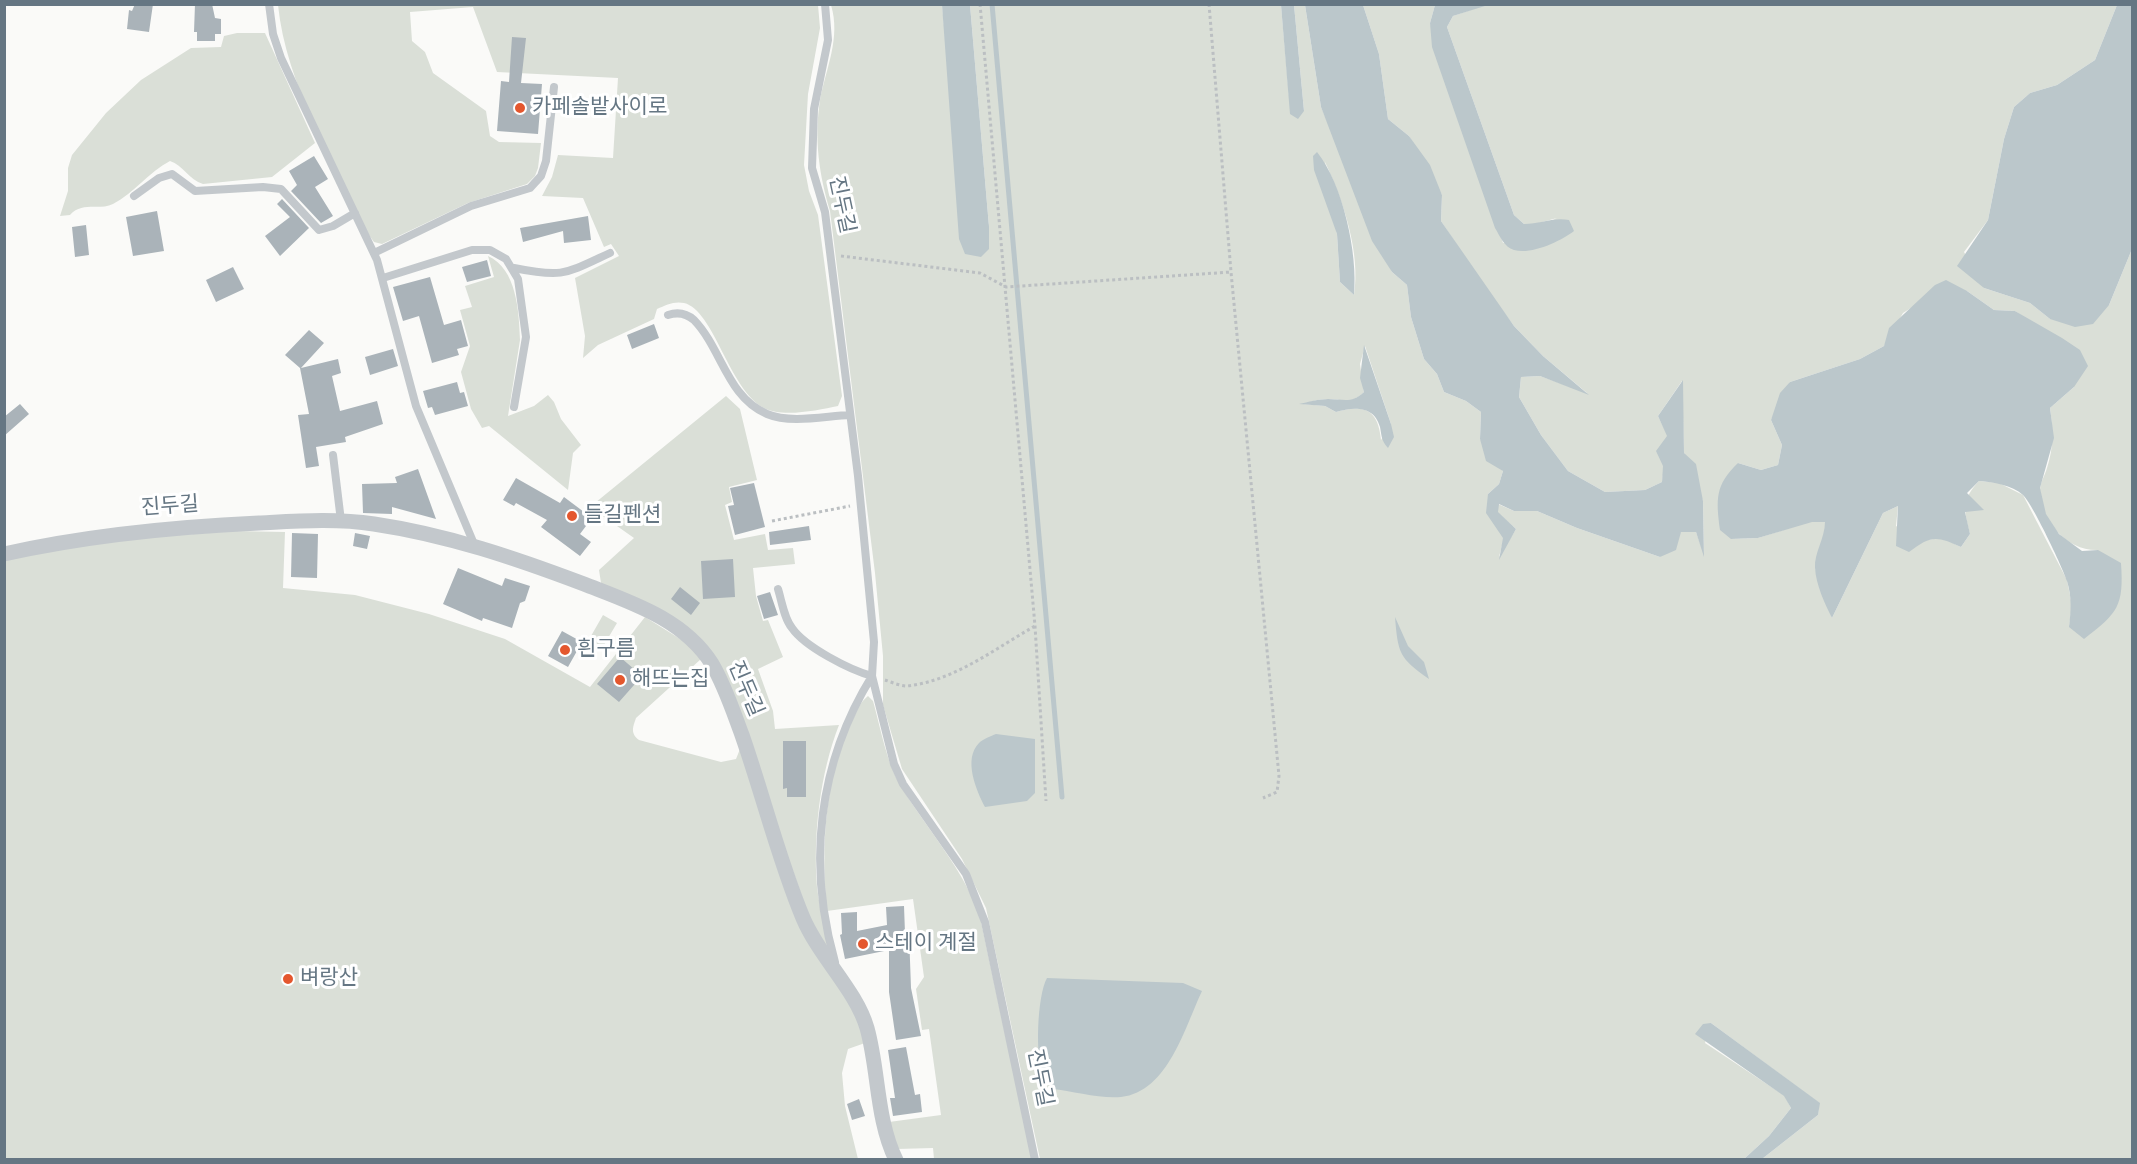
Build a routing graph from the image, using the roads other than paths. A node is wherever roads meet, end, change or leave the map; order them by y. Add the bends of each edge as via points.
1 (269, 4) edge
2 (825, 4) edge
3 (554, 87) dead end
4 (134, 196) dead end
5 (355, 213) junction
6 (374, 253) junction
7 (610, 253) dead end
8 (514, 268) junction
9 (383, 278) junction
10 (668, 315) dead end
11 (514, 407) dead end
12 (850, 415) junction
13 (333, 455) dead end
14 (341, 521) junction
15 (474, 544) junction
16 (4, 554) edge
17 (778, 589) dead end
18 (872, 675) junction
19 (840, 981) junction
20 (896, 1160) edge
21 (1035, 1160) edge

1 - 5 lane via 281,58
2 - 12 lane, 진두길 via 828,40 814,110 812,168 825,212
3 - 6 lane via 546,161 541,176 530,188 471,206
4 - 5 lane via 159,178 172,174 195,191 281,189 319,230
5 - 6 lane
6 - 9 lane
7 - 8 lane via 565,274
8 - 9 lane via 497,253 482,248
8 - 11 lane via 526,337
9 - 15 lane via 416,405
10 - 12 lane via 677,313 693,319 735,386 757,409 780,418
12 - 18 lane, 진두길 via 874,642
13 - 14 lane
14 - 15 street, 진두길 via 400,528
14 - 16 street, 진두길 via 132,531
15 - 19 street, 진두길 via 648,610 700,647 731,707 801,913 821,954
17 - 18 lane via 787,619 797,634 842,663
18 - 19 lane, 진두길 via 841,735 831,764 820,832 820,887
18 - 21 lane, 진두길 via 894,764 903,784 941,836 977,896
19 - 20 street, 진두길 via 854,998 867,1030 885,1130

